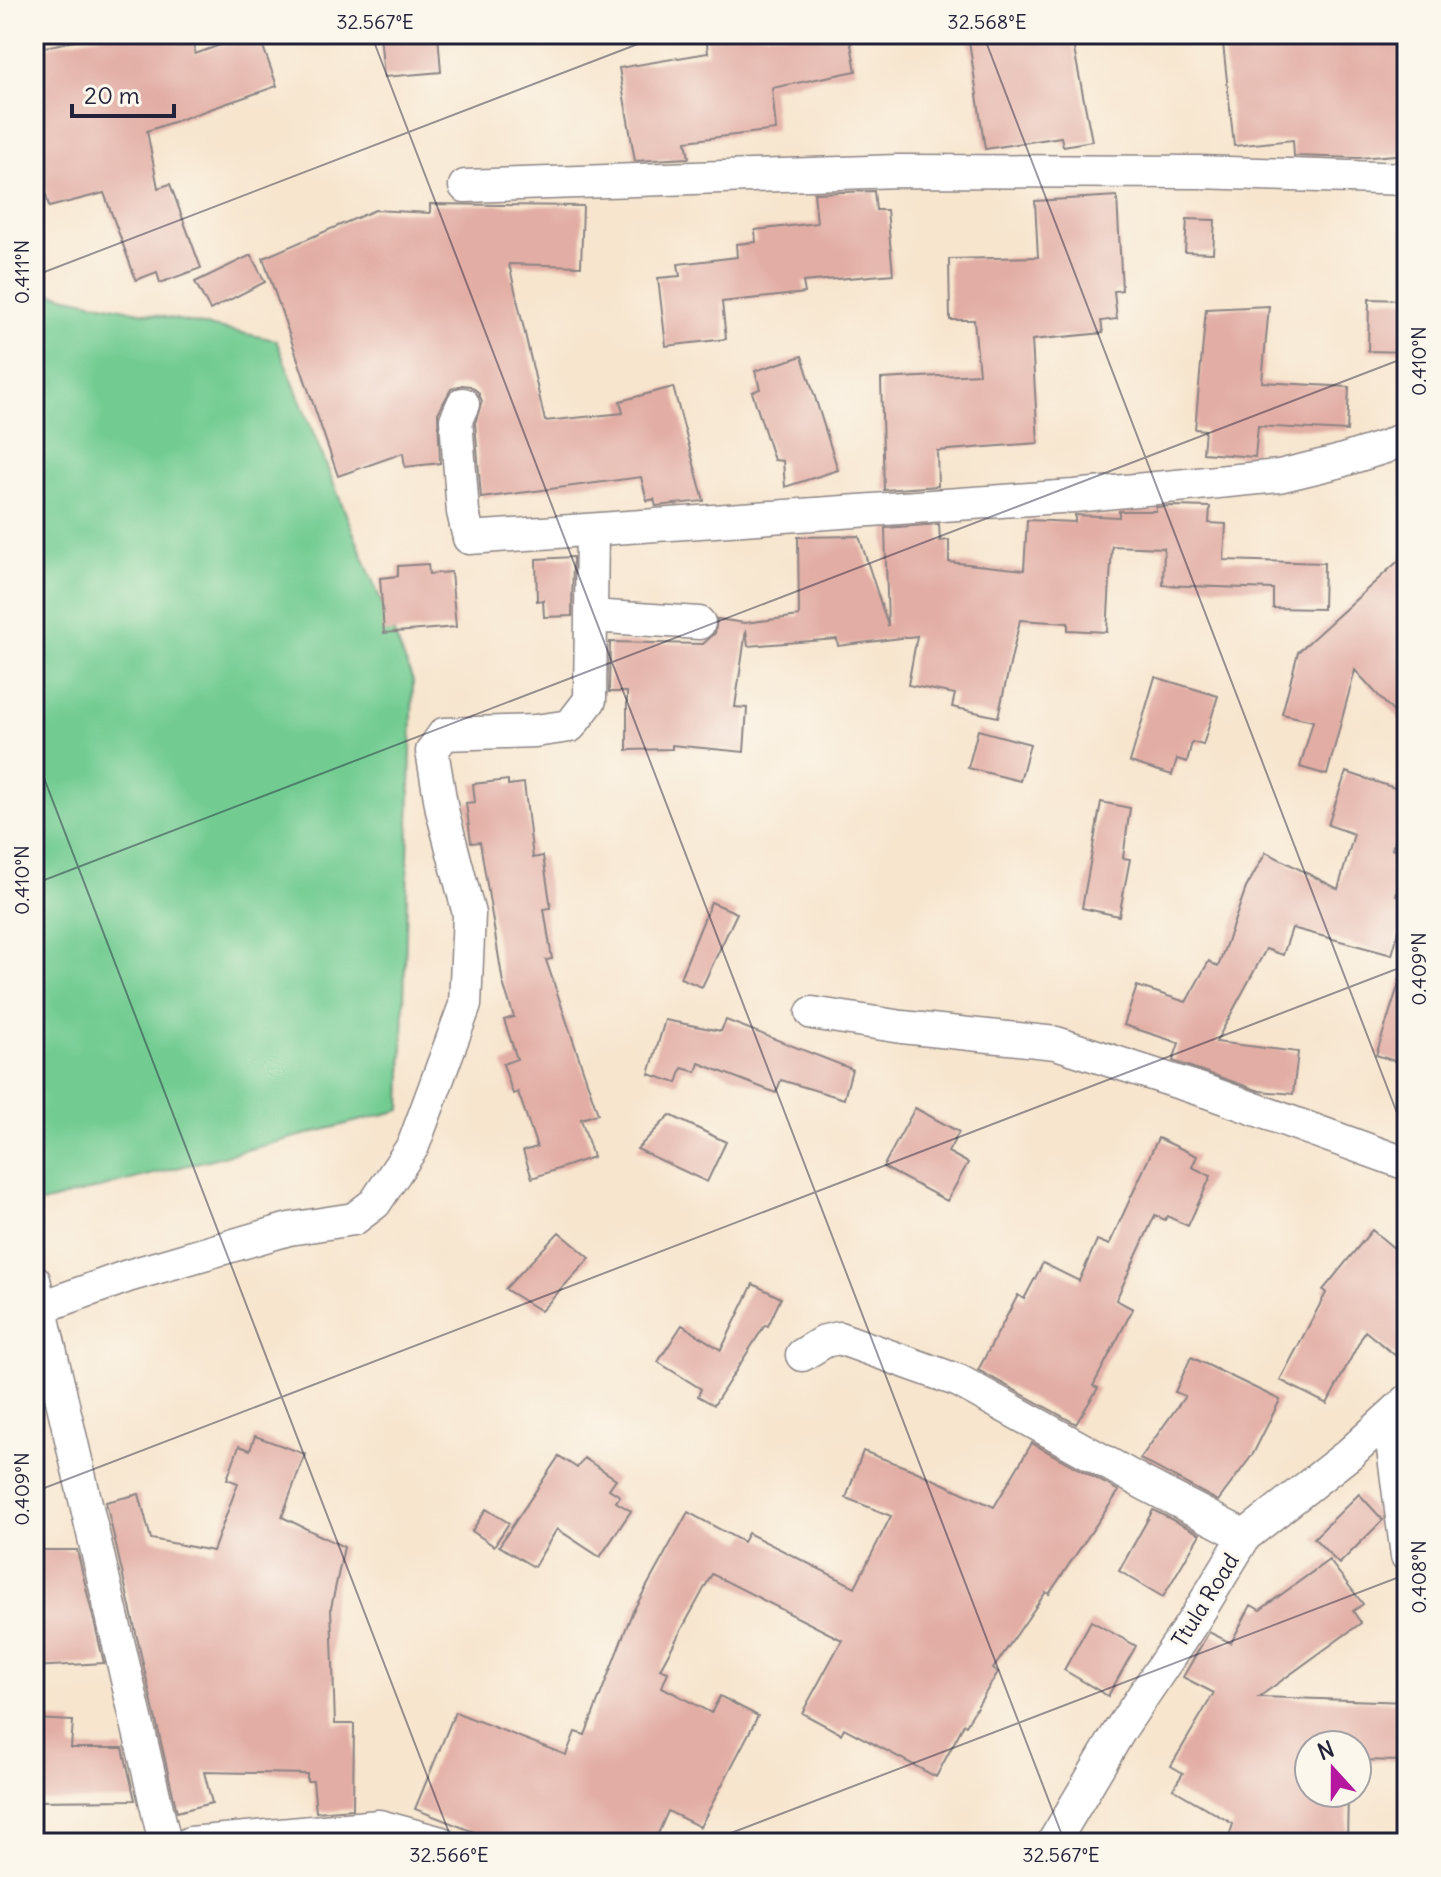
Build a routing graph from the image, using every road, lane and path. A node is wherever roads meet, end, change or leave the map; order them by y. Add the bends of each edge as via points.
1 (1407, 179) edge
2 (465, 186) dead end
3 (463, 404) dead end
4 (1407, 437) edge
5 (592, 530) junction
6 (591, 616) junction
7 (699, 623) dead end
8 (812, 1013) dead end
9 (1407, 1164) edge
10 (38, 1294) edge
11 (802, 1355) dead end
12 (1398, 1410) edge
13 (1245, 1536) junction
14 (1407, 1556) edge
15 (165, 1843) edge
16 (190, 1843) edge
17 (441, 1843) edge
18 (1053, 1843) edge

1 - 2 street via 898,171
3 - 5 street via 456,420 469,538
4 - 5 street via 1279,476
5 - 6 street
6 - 7 street
6 - 10 street via 590,700 570,726 444,734 432,751 469,914 465,1005 413,1146 375,1203 354,1219 275,1233 128,1276
8 - 9 street via 1056,1043
10 - 15 street
11 - 13 street via 839,1338 959,1381
12 - 13 street, Ttula Road
12 - 14 street
13 - 18 street, Ttula Road
16 - 17 street via 379,1826

